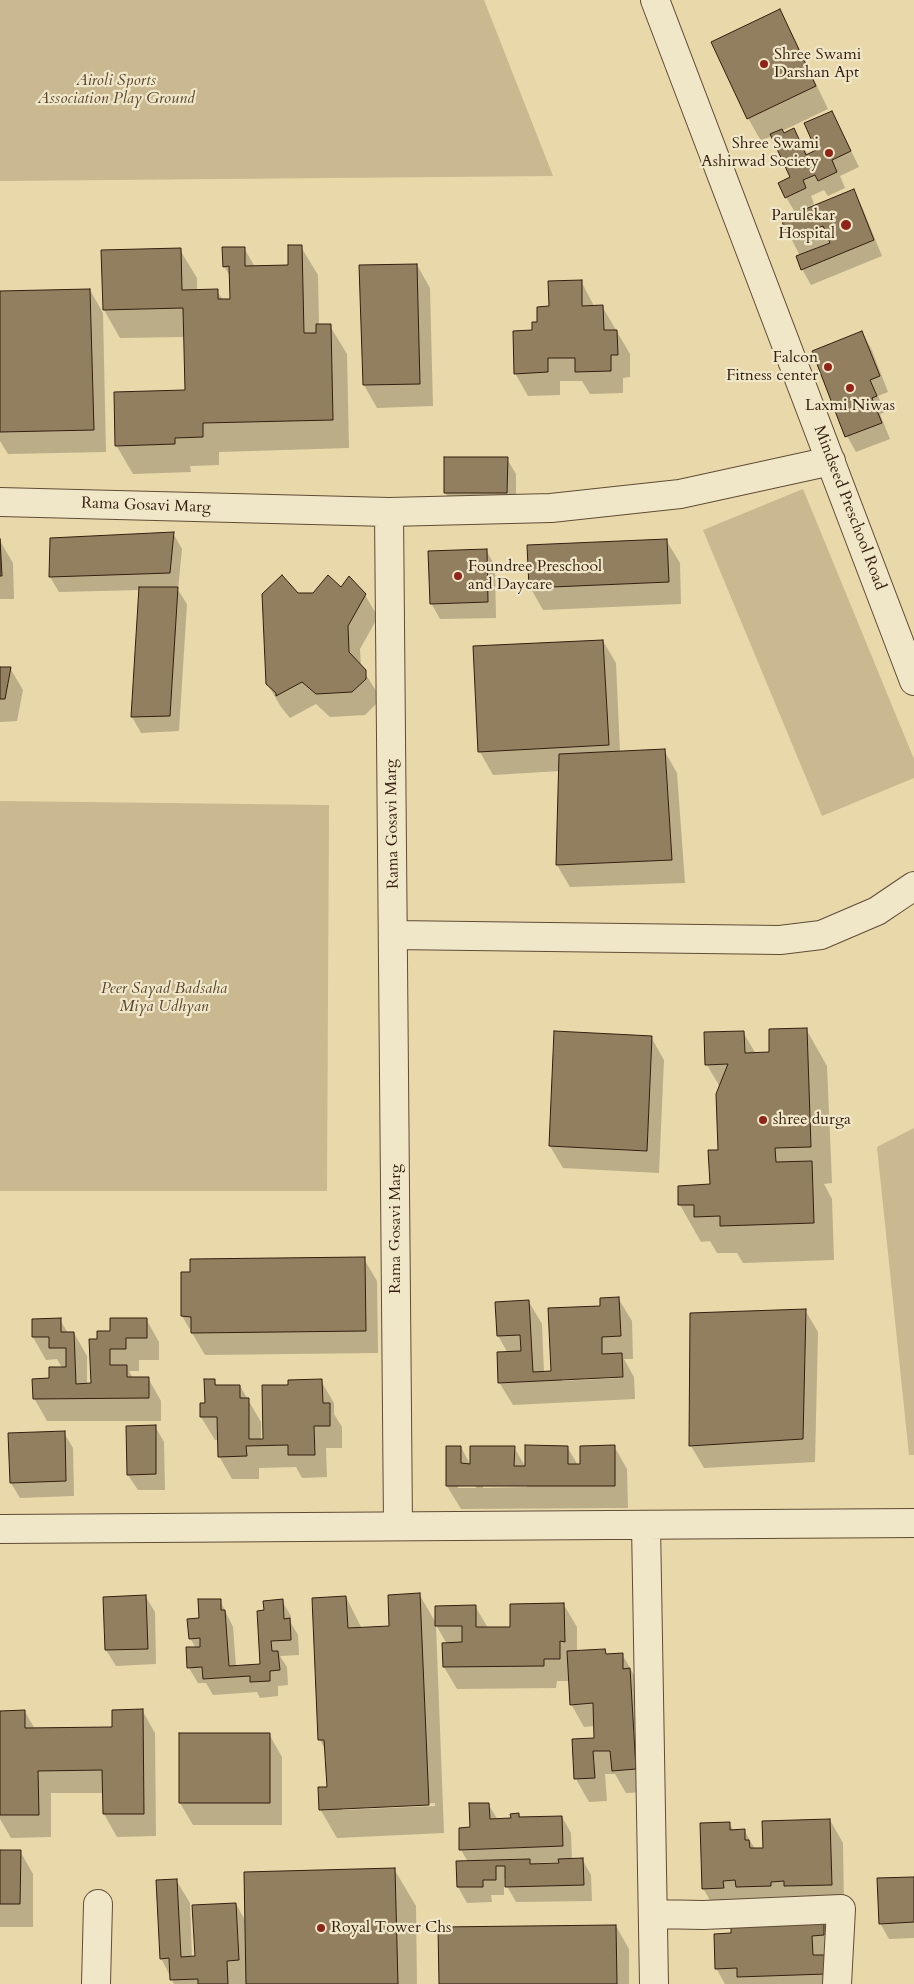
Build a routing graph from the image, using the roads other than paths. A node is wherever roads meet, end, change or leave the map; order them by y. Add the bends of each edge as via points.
1 (655, 0) edge
2 (831, 460) junction
3 (0, 502) edge
4 (389, 512) junction
5 (914, 681) edge
6 (914, 886) edge
7 (394, 935) junction
8 (914, 1523) edge
9 (398, 1525) junction
10 (646, 1525) junction
11 (0, 1529) edge
12 (98, 1904) dead end
13 (653, 1914) junction
14 (96, 1984) edge
15 (654, 1984) edge
16 (837, 1984) edge

1 - 2 street, Mindseed Preschool Road
2 - 4 street via 680,494 551,508
2 - 5 street, Mindseed Preschool Road
3 - 4 street, Rama Gosavi Marg
4 - 7 street, Rama Gosavi Marg
6 - 7 street via 877,911 821,935 780,940
7 - 9 street, Rama Gosavi Marg
8 - 10 street
9 - 10 street
9 - 11 street
10 - 13 street
12 - 14 street
13 - 15 street
13 - 16 street via 841,1909

